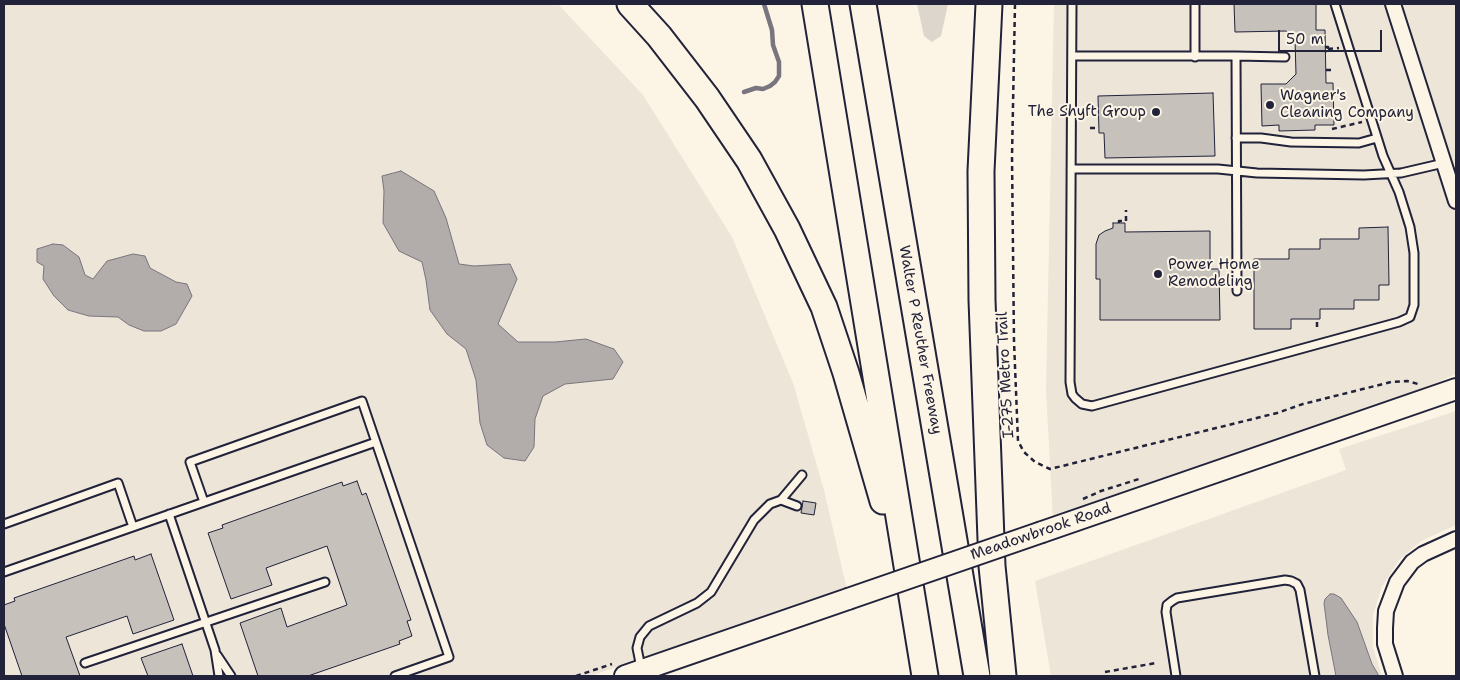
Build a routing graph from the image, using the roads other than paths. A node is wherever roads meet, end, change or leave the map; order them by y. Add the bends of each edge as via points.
1 (630, 4) edge
2 (815, 4) edge
3 (863, 4) edge
4 (989, 4) edge
5 (1072, 4) edge
6 (1195, 4) edge
7 (1335, 4) edge
8 (1393, 4) edge
9 (1072, 56) junction
10 (1195, 56) junction
11 (1236, 56) junction
12 (1285, 57) dead end
13 (1236, 138) junction
14 (1377, 138) junction
15 (1444, 163) junction
16 (1071, 169) junction
17 (1236, 171) junction
18 (1391, 174) junction
19 (1456, 201) edge
20 (1236, 291) dead end
21 (1456, 389) edge
22 (376, 442) junction
23 (802, 475) dead end
24 (781, 500) junction
25 (204, 502) junction
26 (797, 506) dead end
27 (169, 514) junction
28 (4, 524) edge
29 (133, 527) junction
30 (1456, 538) edge
31 (4, 572) edge
32 (325, 582) dead end
33 (910, 586) junction
34 (205, 622) junction
35 (214, 650) junction
36 (85, 663) dead end
37 (634, 673) edge
38 (219, 676) edge
39 (231, 676) edge
40 (395, 676) edge
41 (925, 676) edge
42 (977, 676) edge
43 (1003, 676) edge
44 (1176, 676) edge
45 (1315, 676) edge
46 (1395, 676) edge

1 - 33 highway via 707,98 749,160 787,229 824,308
2 - 33 highway
3 - 42 highway, Walter P Reuther Freeway
4 - 43 highway via 981,171 982,300 992,566
5 - 9 lane
6 - 10 lane
7 - 14 lane
8 - 15 street
9 - 10 lane
9 - 16 lane
10 - 11 lane
11 - 12 lane
11 - 13 lane
13 - 14 lane via 1359,143
13 - 17 lane
14 - 18 lane
15 - 18 lane
15 - 19 street
16 - 17 lane
16 - 18 lane via 1070,388 1078,401 1092,406 1410,317 1414,305 1413,244
17 - 18 lane
17 - 20 lane
21 - 37 street, Meadowbrook Road, bridge
22 - 25 lane
22 - 25 lane via 362,400 190,462
22 - 40 lane via 449,657
23 - 24 lane
24 - 26 lane
24 - 37 lane via 770,504 754,520 711,592 697,603 649,626 640,637
25 - 27 lane
27 - 29 lane
27 - 34 lane
28 - 29 lane via 118,483
29 - 31 lane
30 - 46 street via 1422,554 1397,582 1386,611 1385,628 1385,644
32 - 34 lane
33 - 41 highway
34 - 35 lane
34 - 36 lane
35 - 38 lane
35 - 39 lane
44 - 45 lane via 1166,612 1172,601 1285,580 1297,584 1300,590

